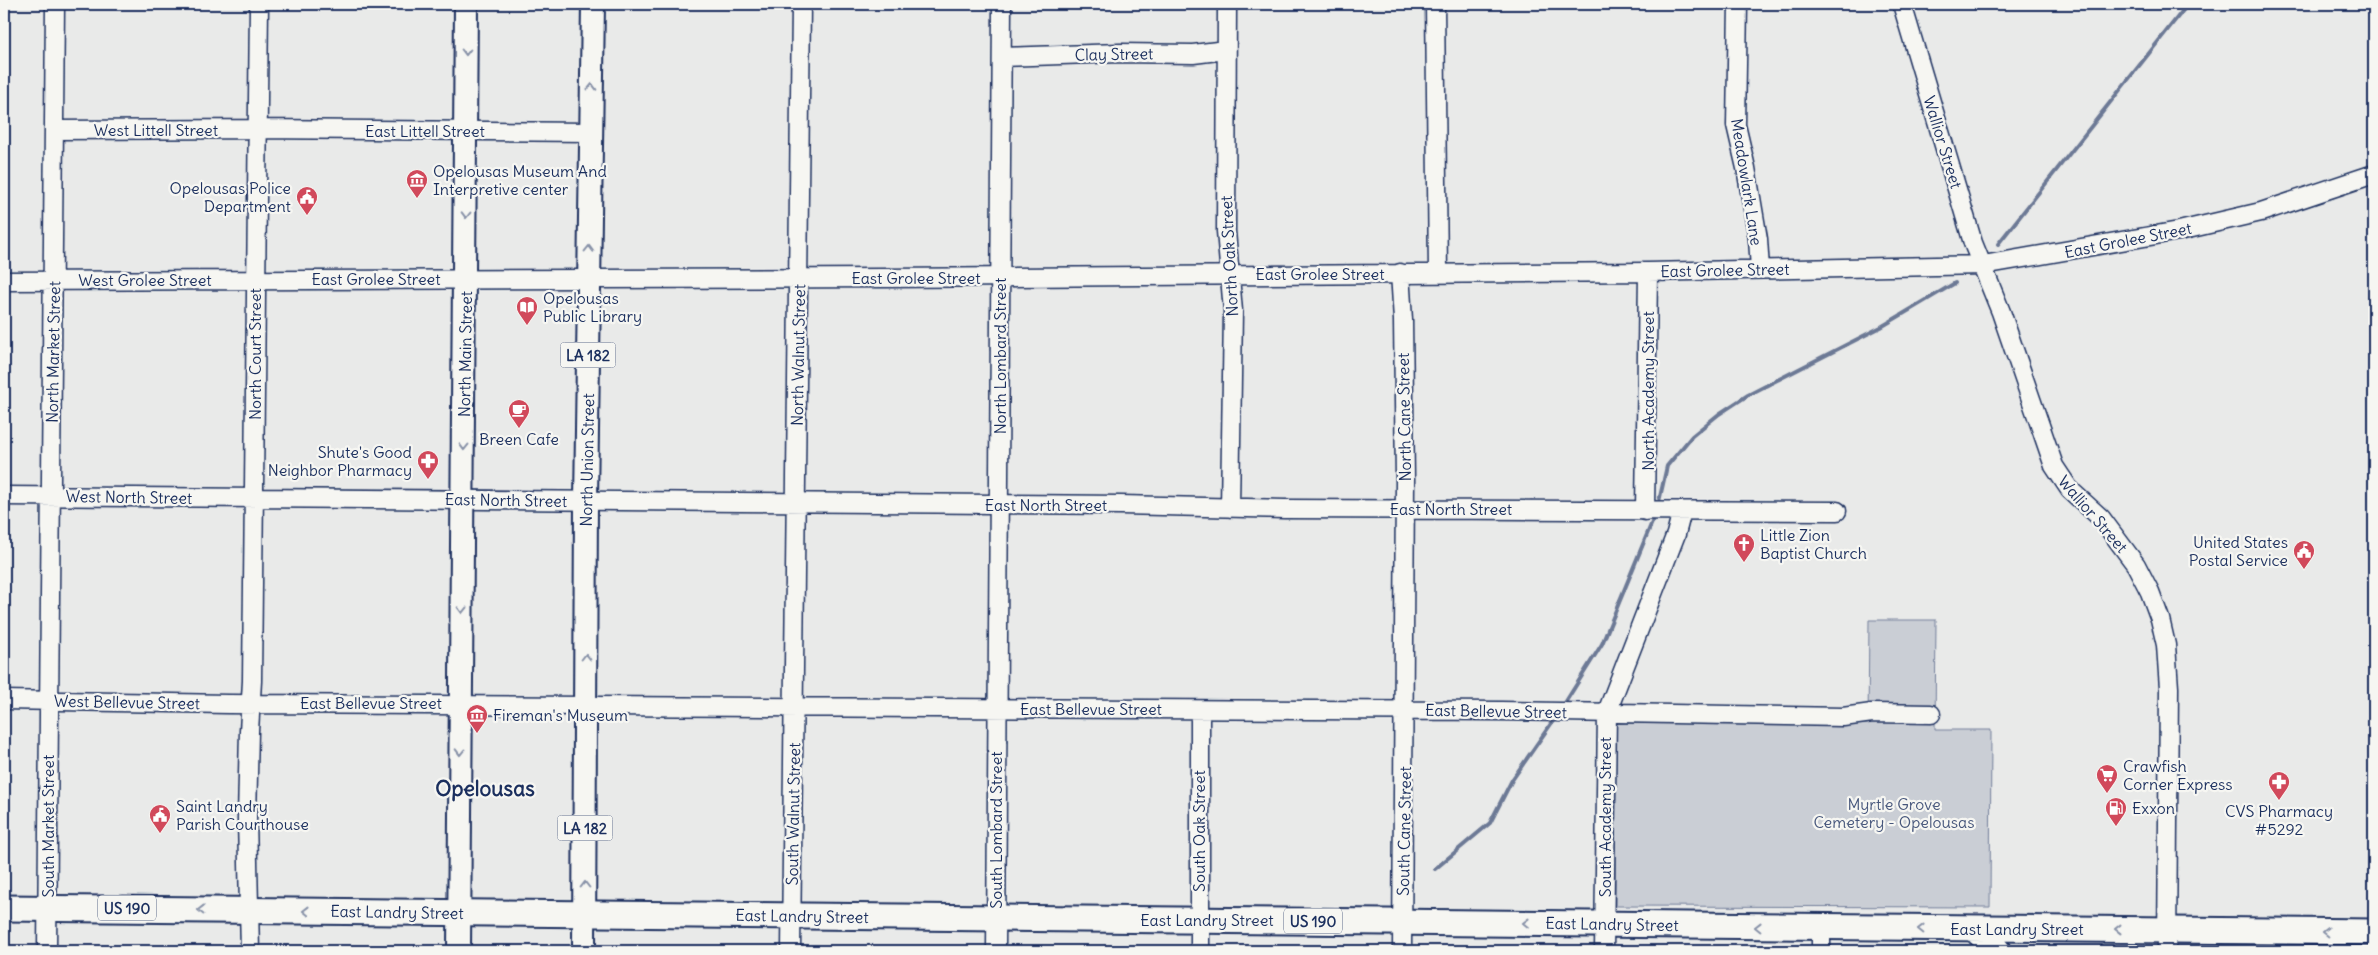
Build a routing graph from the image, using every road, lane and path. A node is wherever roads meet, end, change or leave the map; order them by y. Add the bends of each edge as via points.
1 (55, 4) edge
2 (259, 4) edge
3 (466, 4) edge
4 (593, 4) edge
5 (801, 4) edge
6 (1002, 4) edge
7 (1227, 4) edge
8 (1435, 4) edge
9 (1738, 4) edge
10 (1902, 4) edge
11 (1226, 50) junction
12 (1002, 57) junction
13 (258, 129) junction
14 (54, 130) junction
15 (466, 131) junction
16 (591, 132) junction
17 (2374, 174) edge
18 (1983, 265) junction
19 (1760, 269) junction
20 (1648, 272) junction
21 (1400, 273) junction
22 (1438, 273) junction
23 (1230, 274) junction
24 (798, 277) junction
25 (1000, 277) junction
26 (589, 278) junction
27 (465, 279) junction
28 (54, 280) junction
29 (255, 280) junction
30 (4, 281) edge
31 (4, 496) edge
32 (51, 496) junction
33 (254, 497) junction
34 (463, 499) junction
35 (586, 501) junction
36 (796, 504) junction
37 (999, 505) junction
38 (1230, 508) junction
39 (1404, 509) junction
40 (1653, 511) junction
41 (1682, 511) junction
42 (1837, 511) dead end
43 (4, 700) edge
44 (48, 700) junction
45 (251, 703) junction
46 (460, 704) junction
47 (585, 706) junction
48 (794, 707) junction
49 (997, 709) junction
50 (1200, 710) junction
51 (1405, 710) junction
52 (1606, 712) junction
53 (1931, 714) dead end
54 (48, 907) junction
55 (4, 908) edge
56 (250, 910) junction
57 (584, 913) junction
58 (460, 914) junction
59 (792, 916) junction
60 (996, 918) junction
61 (1199, 921) junction
62 (1403, 922) junction
63 (1604, 924) junction
64 (1975, 930) junction
65 (2374, 932) edge
66 (1821, 939) edge
67 (2167, 940) edge
68 (47, 951) edge
69 (250, 951) edge
70 (459, 951) edge
71 (584, 951) edge
72 (791, 951) edge
73 (996, 951) edge
74 (1200, 951) edge
75 (1402, 951) edge
76 (1604, 951) edge
77 (1998, 951) edge

1 - 14 street, North Market Street
2 - 13 street, North Court Street
3 -> 15 main road, North Main Street
16 -> 4 main road, North Union Street / LA 182
5 - 24 street, North Walnut Street
6 - 12 street, North Lombard Street
7 - 11 street, North Oak Street
8 - 22 street
9 - 19 street, Meadowlark Lane via 1736,125 1748,176
10 - 18 street, Wallior Street via 1973,243
11 - 12 street, Clay Street via 1193,54
11 - 23 street, North Oak Street via 1226,231
12 - 25 street, North Lombard Street
13 - 14 street, West Littell Street
13 - 15 street, East Littell Street
13 - 29 street, North Court Street
14 - 28 street, North Market Street
15 - 16 street, East Littell Street
15 -> 27 main road, North Main Street
26 -> 16 main road, North Union Street / LA 182
17 - 18 street, East Grolee Street via 2243,216 2179,231
18 - 19 street, East Grolee Street
18 - 67 street, Wallior Street via 2054,466 2070,490 2120,540 2150,592 2160,619 2166,645 2169,688
19 - 20 street, East Grolee Street
20 - 22 street, East Grolee Street
20 - 40 street, North Academy Street
21 - 22 street, East Grolee Street
21 - 23 street, East Grolee Street
21 - 39 street, North Cane Street
23 - 25 street, East Grolee Street
23 - 38 street, North Oak Street via 1233,397
24 - 25 street, East Grolee Street
24 - 26 street, East Grolee Street
24 - 36 street, North Walnut Street
25 - 37 street, North Lombard Street
26 - 27 street, East Grolee Street
26 - 35 main road, North Union Street / LA 182
27 - 29 street, East Grolee Street
27 -> 34 main road, North Main Street
28 - 29 street, West Grolee Street
28 - 30 street, West Grolee Street
28 - 32 street, North Market Street
29 - 33 street, North Court Street
31 - 32 street, West North Street
32 - 33 street, West North Street
32 - 44 street, North Market Street
33 - 34 street, East North Street
33 - 45 street, North Court Street
34 - 35 street, East North Street
34 -> 46 main road, North Main Street
35 - 36 street, East North Street
47 -> 35 main road, North Union Street / LA 182
36 - 37 street, East North Street
36 - 48 street, North Walnut Street
37 - 38 street, East North Street
37 - 49 street, North Lombard Street
38 - 39 street, East North Street
39 - 40 street, East North Street
39 - 51 street, North Cane Street
40 - 41 street, East North Street
41 - 42 street, East North Street
41 - 52 street via 1676,534
43 - 44 street, West Bellevue Street
44 - 45 street, West Bellevue Street
44 - 54 street, South Market Street
45 - 46 street, East Bellevue Street
45 - 56 street, North Court Street via 246,818
46 - 47 street, East Bellevue Street
46 -> 58 main road, North Main Street
47 - 48 street, East Bellevue Street
57 -> 47 main road, LA 182
48 - 49 street, East Bellevue Street
48 - 59 street, South Walnut Street
49 - 50 street, East Bellevue Street
49 - 60 street, South Lombard Street
50 - 51 street, East Bellevue Street
50 - 61 street, South Oak Street
51 - 52 street, East Bellevue Street
51 - 62 street, South Cane Street
52 - 53 street, East Bellevue Street via 1843,717 1872,713
52 - 63 street, South Academy Street
54 - 55 highway, US 190
56 -> 54 highway, US 190
54 - 68 street, South Market Street
58 -> 56 highway, East Landry Street / US 190
56 - 69 street, North Court Street
57 - 58 highway, East Landry Street / US 190
57 - 59 highway, East Landry Street / US 190
57 - 71 main road, LA 182
58 - 70 main road, North Main Street
59 - 60 highway, East Landry Street / US 190
59 - 72 street, South Walnut Street
60 - 61 highway, East Landry Street / US 190
60 - 73 street, South Lombard Street
61 - 62 highway, East Landry Street / US 190
61 - 74 street, South Oak Street
63 -> 62 highway, East Landry Street / US 190
62 - 75 street, South Cane Street
66 -> 63 highway, East Landry Street / US 190
63 - 76 street, South Academy Street
64 -> 66 highway, East Landry Street / US 190
67 -> 64 highway, East Landry Street / US 190
64 - 77 highway
65 -> 67 highway, East Landry Street / US 190

